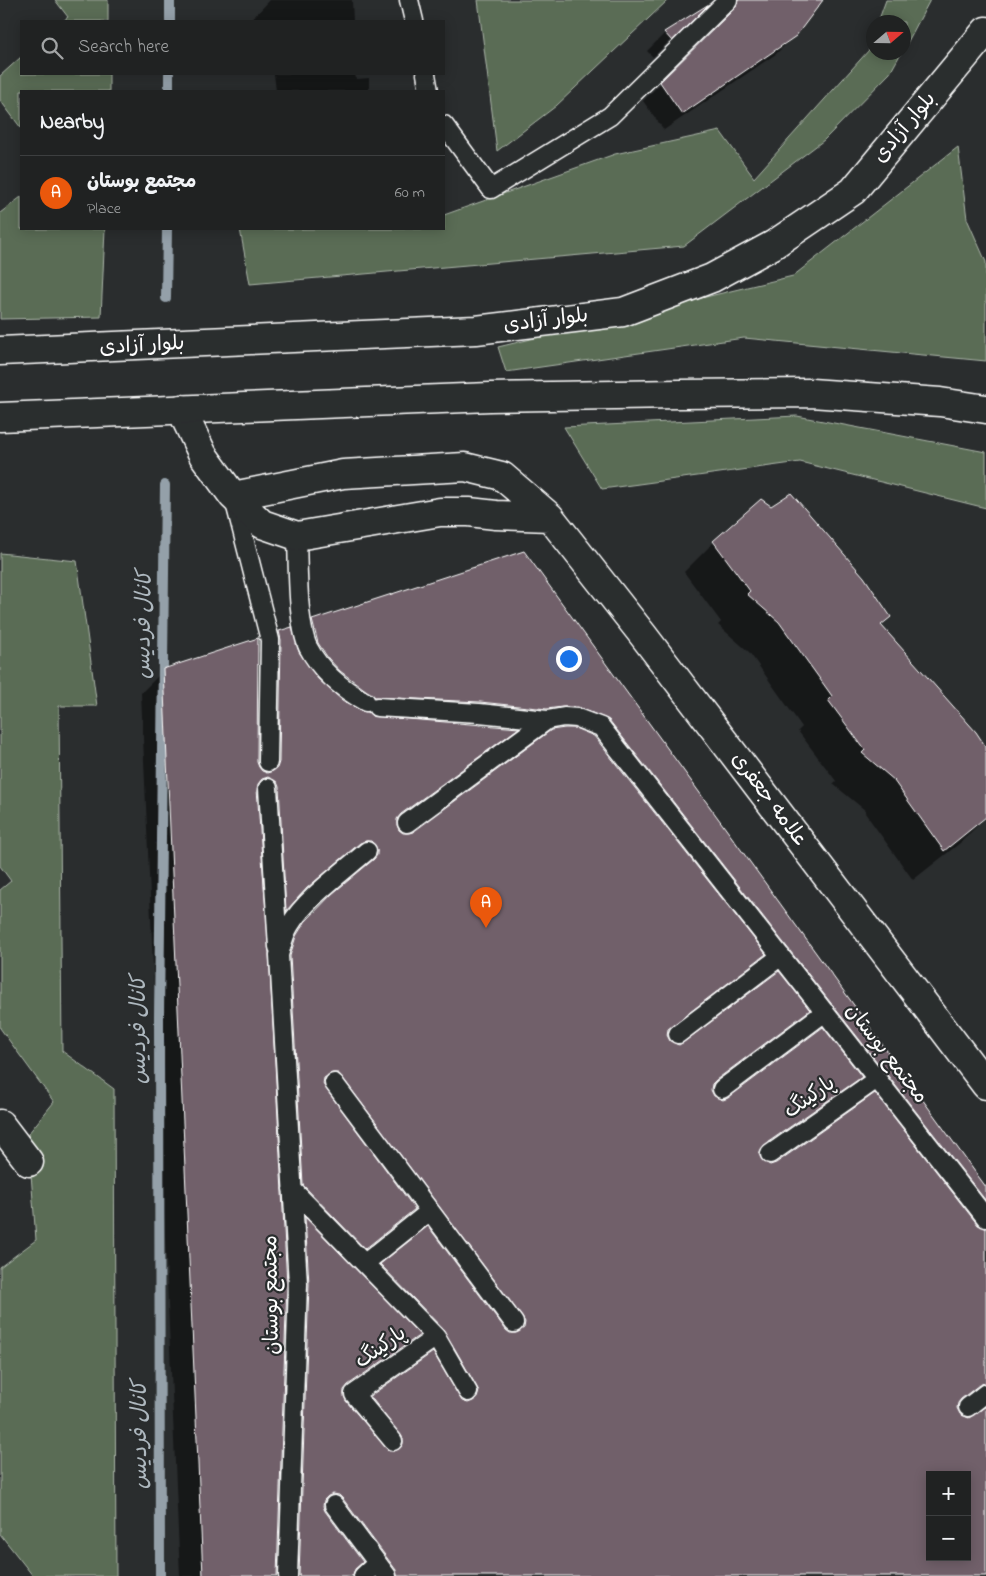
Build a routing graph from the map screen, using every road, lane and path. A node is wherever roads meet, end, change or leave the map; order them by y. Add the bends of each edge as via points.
1 (410, 0) edge
2 (728, 0) edge
3 (414, 20) edge
4 (986, 30) edge
5 (426, 75) edge
6 (430, 90) edge
7 (445, 126) edge
8 (0, 352) edge
9 (181, 409) junction
10 (986, 409) edge
11 (0, 417) edge
12 (233, 496) junction
13 (550, 517) junction
14 (296, 536) junction
15 (546, 720) junction
16 (268, 762) dead end
17 (268, 788) dead end
18 (407, 823) dead end
19 (367, 851) dead end
20 (279, 955) junction
21 (781, 956) junction
22 (825, 1012) junction
23 (678, 1034) dead end
24 (877, 1078) junction
25 (334, 1083) dead end
26 (986, 1086) edge
27 (722, 1089) dead end
28 (0, 1124) edge
29 (770, 1154) dead end
30 (29, 1162) dead end
31 (292, 1189) junction
32 (430, 1211) junction
33 (986, 1218) edge
34 (365, 1263) junction
35 (514, 1323) dead end
36 (436, 1338) junction
37 (468, 1392) dead end
38 (986, 1393) edge
39 (968, 1407) dead end
40 (394, 1441) dead end
41 (334, 1505) dead end
42 (382, 1569) edge
43 (288, 1576) edge
44 (363, 1576) edge

1 - 3 lane
2 - 7 lane via 610,116 491,189
4 - 8 main road, بلوار آزادی via 853,191 774,245 712,278 624,312 476,330
5 - 6 lane
9 - 10 main road via 490,397 811,394 940,402
9 - 11 main road
9 - 12 main road via 202,455
12 - 13 main road, علامه جعفری via 343,474 465,467 502,476
12 - 14 main road via 262,524
12 - 16 lane via 270,640
13 - 14 main road via 440,512
13 - 26 main road, علامه جعفری
14 - 15 lane, مجتمع بوستان via 303,625 308,646 332,680 349,693 371,705
15 - 18 lane
15 - 21 lane, مجتمع بوستان via 577,718 602,727
17 - 20 lane, مجتمع بوستان
19 - 20 lane, مجتمع بوستان via 308,903 290,924
20 - 31 lane, مجتمع بوستان
21 - 22 lane, مجتمع بوستان
21 - 23 lane
22 - 24 lane, مجتمع بوستان
22 - 27 lane
24 - 29 lane, پارکینگ
24 - 33 lane, مجتمع بوستان
25 - 32 lane
28 - 30 main road
31 - 34 lane, پارکینگ
31 - 43 lane, مجتمع بوستان via 298,1284
32 - 34 lane
32 - 35 lane
34 - 36 lane, پارکینگ
36 - 37 lane, پارکینگ
36 - 40 lane, پارکینگ via 354,1394
38 - 39 lane
41 - 42 lane
42 - 44 lane

